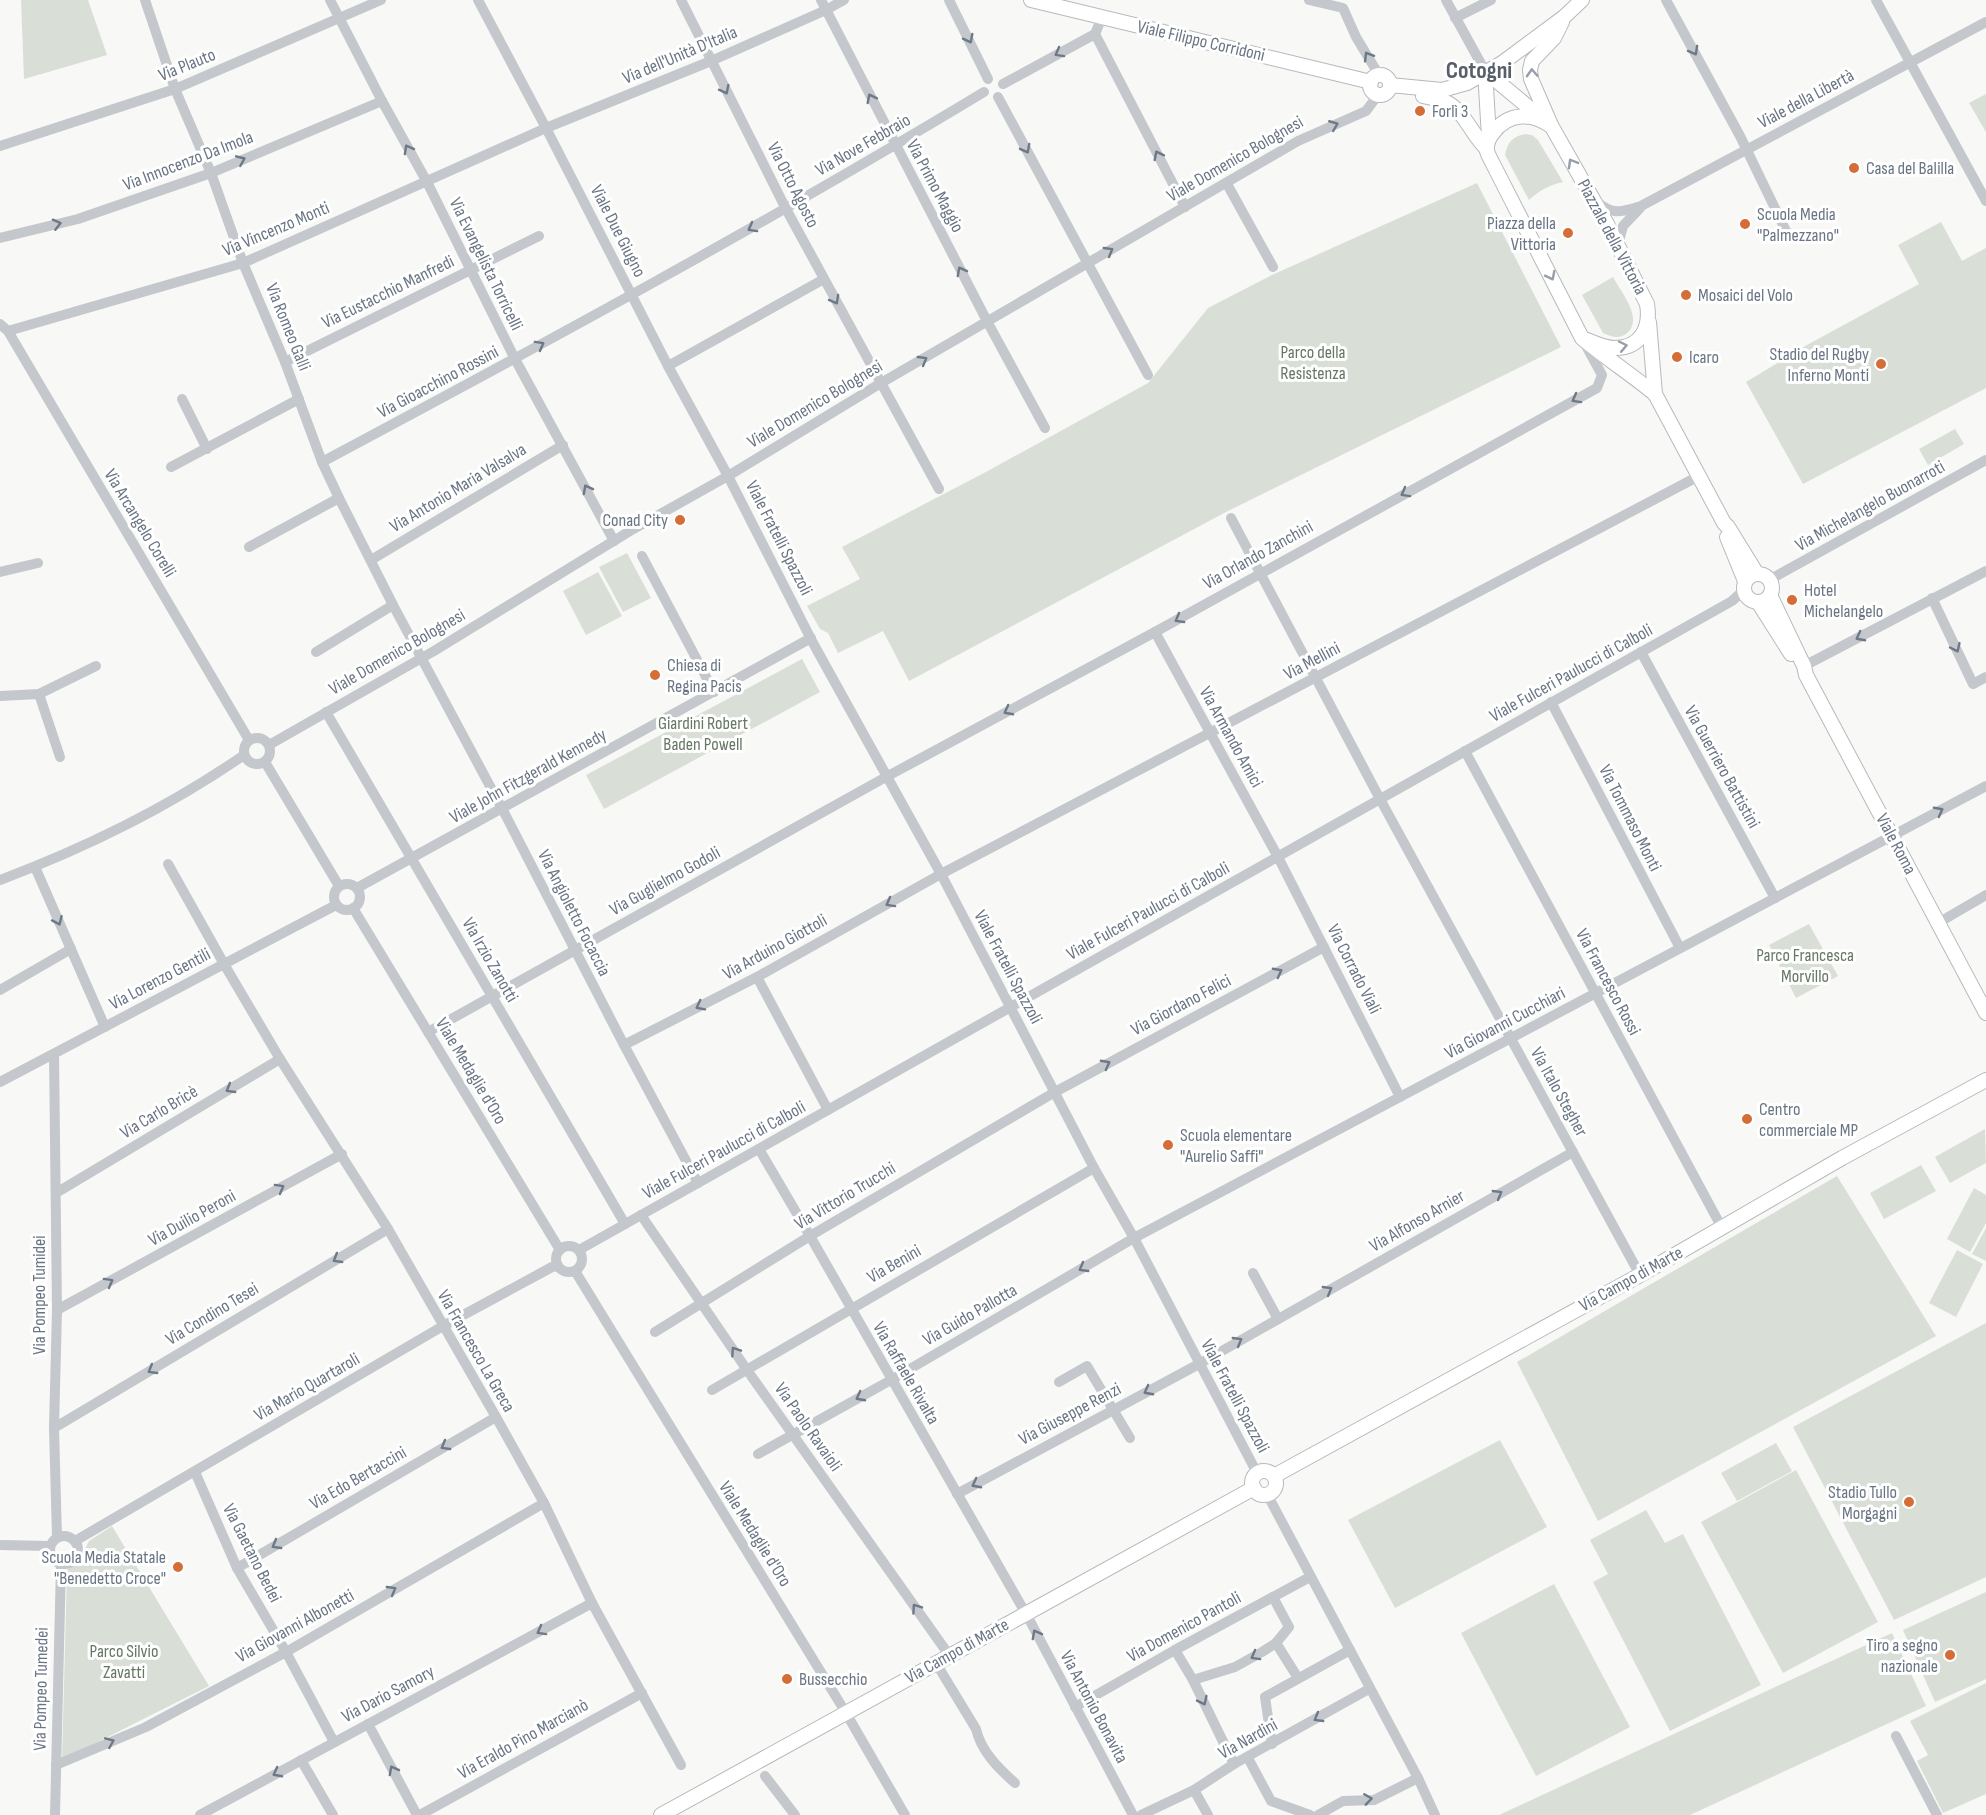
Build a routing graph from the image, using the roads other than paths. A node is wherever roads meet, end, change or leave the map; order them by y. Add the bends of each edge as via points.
1 (145, 0) edge
2 (330, 0) edge
3 (381, 0) edge
4 (478, 0) edge
5 (681, 0) edge
6 (844, 0) edge
7 (949, 0) edge
8 (1031, 0) edge
9 (1309, 0) edge
10 (1446, 0) edge
11 (1491, 0) edge
12 (1666, 0) edge
13 (1876, 0) edge
14 (1584, 1) edge
15 (823, 5) edge
16 (1102, 17) junction
17 (1564, 17) junction
18 (339, 18) junction
19 (1455, 18) junction
20 (1986, 22) edge
21 (1095, 34) junction
22 (711, 61) junction
23 (1909, 63) junction
24 (1485, 71) junction
25 (988, 79) junction
26 (1375, 79) junction
27 (1003, 84) junction
28 (175, 89) junction
29 (984, 92) junction
30 (1385, 92) junction
31 (998, 98) junction
32 (382, 101) junction
33 (1547, 123) junction
34 (546, 128) junction
35 (1488, 143) junction
36 (0, 146) edge
37 (896, 146) junction
38 (1747, 150) junction
39 (211, 173) junction
40 (427, 182) junction
41 (1227, 184) junction
42 (1593, 199) junction
43 (1986, 201) edge
44 (1641, 206) junction
45 (1185, 207) junction
46 (786, 209) junction
47 (1786, 231) dead end
48 (539, 236) dead end
49 (0, 238) edge
50 (1618, 245) junction
51 (243, 263) junction
52 (1088, 263) junction
53 (1273, 267) dead end
54 (470, 270) junction
55 (824, 279) junction
56 (632, 296) junction
57 (1649, 317) junction
58 (988, 323) junction
59 (4, 328) edge
60 (1582, 338) junction
61 (0, 340) edge
62 (14, 343) junction
63 (515, 359) junction
64 (285, 362) junction
65 (668, 366) junction
66 (1148, 375) dead end
67 (881, 383) junction
68 (1655, 394) junction
69 (182, 399) dead end
70 (299, 399) junction
71 (1045, 428) dead end
72 (563, 445) junction
73 (207, 449) junction
74 (1986, 460) edge
75 (322, 462) junction
76 (171, 467) dead end
77 (728, 476) junction
78 (1699, 476) junction
79 (939, 489) dead end
80 (339, 498) junction
81 (1231, 518) dead end
82 (614, 541) junction
83 (249, 547) dead end
84 (642, 556) dead end
85 (371, 560) junction
86 (38, 563) dead end
87 (1986, 571) edge
88 (0, 572) edge
89 (1260, 573) junction
90 (1756, 589) junction
91 (1932, 598) junction
92 (393, 605) junction
93 (1155, 632) junction
94 (812, 640) junction
95 (316, 652) dead end
96 (1641, 652) junction
97 (421, 658) junction
98 (96, 666) dead end
99 (1805, 671) junction
100 (1316, 678) junction
101 (1986, 678) edge
102 (714, 692) junction
103 (39, 694) junction
104 (0, 696) edge
105 (1551, 702) junction
106 (326, 712) junction
107 (1210, 733) junction
108 (249, 740) junction
109 (269, 745) junction
110 (1465, 751) junction
111 (244, 755) junction
112 (60, 757) dead end
113 (265, 762) junction
114 (886, 777) junction
115 (1986, 786) edge
116 (1380, 799) junction
117 (502, 809) junction
118 (1891, 836) junction
119 (1278, 857) junction
120 (412, 858) junction
121 (168, 864) dead end
122 (35, 867) junction
123 (940, 874) junction
124 (0, 880) edge
125 (339, 886) junction
126 (357, 888) junction
127 (1986, 896) edge
128 (1775, 898) junction
129 (336, 905) junction
130 (353, 908) junction
131 (1938, 923) junction
132 (1324, 947) junction
133 (1680, 948) junction
134 (71, 949) junction
135 (575, 951) junction
136 (224, 964) junction
137 (757, 977) junction
138 (0, 990) edge
139 (1595, 993) junction
140 (493, 996) junction
141 (1011, 1007) junction
142 (1986, 1013) edge
143 (105, 1027) junction
144 (428, 1032) junction
145 (1510, 1038) junction
146 (624, 1045) junction
147 (54, 1054) junction
148 (280, 1059) junction
149 (1986, 1080) edge
150 (0, 1082) edge
151 (1055, 1092) junction
152 (1401, 1097) junction
153 (828, 1110) junction
154 (759, 1149) junction
155 (1573, 1152) junction
156 (342, 1154) junction
157 (1094, 1168) junction
158 (698, 1183) junction
159 (56, 1193) junction
160 (641, 1215) junction
161 (625, 1224) junction
162 (1722, 1228) junction
163 (388, 1229) junction
164 (810, 1236) junction
165 (1134, 1238) junction
166 (560, 1250) junction
167 (579, 1251) junction
168 (558, 1266) junction
169 (575, 1271) junction
170 (1254, 1274) dead end
171 (1640, 1275) junction
172 (702, 1303) junction
173 (850, 1309) junction
174 (57, 1310) junction
175 (1278, 1319) junction
176 (443, 1326) junction
177 (655, 1332) dead end
178 (1199, 1364) junction
179 (747, 1370) junction
180 (891, 1380) junction
181 (1059, 1382) dead end
182 (712, 1390) dead end
183 (1112, 1410) junction
184 (496, 1417) junction
185 (54, 1428) junction
186 (792, 1434) junction
187 (1130, 1438) dead end
188 (758, 1454) dead end
189 (195, 1472) junction
190 (1257, 1473) junction
191 (1274, 1476) junction
192 (1254, 1488) junction
193 (957, 1494) junction
194 (1267, 1494) junction
195 (544, 1503) junction
196 (57, 1537) junction
197 (75, 1541) junction
198 (0, 1545) edge
199 (50, 1546) junction
200 (61, 1564) junction
201 (237, 1568) junction
202 (1310, 1576) junction
203 (1273, 1597) junction
204 (592, 1603) junction
205 (1025, 1614) junction
206 (1276, 1643) junction
207 (1175, 1650) junction
208 (1350, 1650) junction
209 (286, 1652) junction
210 (949, 1655) junction
211 (936, 1663) junction
212 (1298, 1678) junction
213 (1193, 1680) junction
214 (1369, 1689) junction
215 (642, 1693) junction
216 (1075, 1707) junction
217 (846, 1713) junction
218 (368, 1724) junction
219 (1896, 1736) dead end
220 (334, 1742) junction
221 (1272, 1744) junction
222 (1248, 1758) junction
223 (301, 1760) junction
224 (1234, 1764) junction
225 (56, 1765) junction
226 (681, 1765) dead end
227 (765, 1776) dead end
228 (1418, 1778) junction
229 (1015, 1783) dead end
230 (1194, 1790) junction
231 (1296, 1813) edge
232 (56, 1815) edge
233 (200, 1815) edge
234 (333, 1815) edge
235 (419, 1815) edge
236 (660, 1815) edge
237 (795, 1815) edge
238 (905, 1815) edge
239 (1133, 1815) edge
240 (1141, 1815) edge
241 (1208, 1815) edge
242 (1310, 1815) edge
243 (1318, 1815) edge
244 (1435, 1815) edge
245 (1937, 1815) edge

1 - 28 street, Via Romeo Galli
2 - 18 street, Via Evangelista Torricelli
3 - 18 street, Via Plauto
4 - 34 street, Viale Due Giugno
5 - 22 street, Via Otto Agosto
6 - 15 street, Via dell'Unità D'Italia
7 -> 25 street
8 - 16 main road, Viale Filippo Corridoni
26 -> 9 street via 1343,8
10 - 19 street
11 - 19 street
12 -> 38 street
13 - 23 street
14 - 17 main road
15 - 22 street, Via dell'Unità D'Italia
37 -> 15 street, Via Primo Maggio
16 - 21 street
16 - 26 main road, Viale Filippo Corridoni
17 - 24 main road
33 -> 17 main road via 1530,70 1532,61 1554,38
18 - 28 street, Via Plauto
18 - 32 street, Via Evangelista Torricelli
19 - 24 street
20 - 23 street, Viale della Libertà
21 -> 27 street
45 -> 21 street
22 - 34 street, Via dell'Unità D'Italia
22 -> 46 street, Via Otto Agosto
23 - 38 street, Viale della Libertà
23 - 43 street
24 - 30 main road via 1467,83 1442,90
24 - 33 main road, Piazzale della Vittoria
24 - 35 main road
25 - 27 street via 995,78
25 - 29 street
26 - 30 main road via 1388,79
27 - 31 street
28 - 36 street, Via Plauto
28 - 39 street, Via Romeo Galli
29 - 31 street via 988,97
29 - 37 street, Via Nove Febbraio
30 - 35 main road via 1444,101 1463,117 1478,142
41 -> 30 street, Viale Domenico Bolognesi via 1298,141 1366,111
31 -> 52 street
39 -> 32 street, Via Innocenzo Da Imola
40 -> 32 street, Via Evangelista Torricelli
33 - 35 main road via 1524,115 1514,117 1504,121
42 -> 33 main road, Piazzale della Vittoria
34 - 40 street, Via Vincenzo Monti
34 - 56 street, Viale Due Giugno
35 -> 60 main road
37 - 46 street, Via Nove Febbraio
58 -> 37 street, Via Primo Maggio
38 - 44 street, Viale della Libertà
38 - 47 street
49 -> 39 street, Via Innocenzo Da Imola via 78,219
39 - 51 street, Via Romeo Galli
40 - 51 street, Via Vincenzo Monti
40 - 54 street, Via Evangelista Torricelli
41 - 45 street, Viale Domenico Bolognesi
41 - 53 street
42 - 44 street, Viale della Libertà via 1616,213
42 - 50 main road, Piazzale della Vittoria
44 - 50 street, Viale della Libertà via 1623,226
52 -> 45 street, Viale Domenico Bolognesi
46 - 55 street, Via Otto Agosto
46 -> 56 street, Via Nove Febbraio
48 - 54 street, Via Eustacchio Manfredi
50 - 57 main road, Piazzale della Vittoria via 1647,304
51 - 59 street, Via Vincenzo Monti
51 - 64 street, Via Romeo Galli
52 - 58 street, Viale Domenico Bolognesi
52 - 66 street
54 - 63 street, Via Evangelista Torricelli
54 - 64 street, Via Eustacchio Manfredi
55 - 65 street
55 -> 67 street, Via Otto Agosto
63 -> 56 street, Via Gioacchino Rossini
56 - 65 street, Viale Due Giugno
60 -> 57 main road, Piazzale della Vittoria via 1603,347 1633,344 1642,336
57 - 68 main road, Viale Roma
67 -> 58 street, Viale Domenico Bolognesi
58 - 71 street, Via Primo Maggio
59 - 62 street, Via Arcangelo Corelli
60 - 68 main road
60 -> 89 street, Via Orlando Zanchini via 1602,375 1597,388
61 - 62 street
62 - 108 street, Via Arcangelo Corelli
63 - 72 street, Via Evangelista Torricelli
63 - 75 street, Via Gioacchino Rossini
64 - 70 street, Via Romeo Galli
65 - 77 street, Viale Due Giugno
67 - 77 street, Viale Domenico Bolognesi
67 - 79 street, Via Otto Agosto
68 - 78 main road, Viale Roma
69 - 73 street
70 - 73 street
70 - 75 street, Via Romeo Galli
82 -> 72 street, Via Evangelista Torricelli
72 - 85 street, Via Antonio Maria Valsalva
73 - 76 street
74 - 90 street, Via Michelangelo Buonarroti
75 - 80 street, Via Romeo Galli
77 - 82 street, Viale Domenico Bolognesi
77 - 94 street, Viale Fratelli Spazzoli
78 - 90 main road, Viale Roma
78 - 100 street, Via Mellini
80 - 83 street
80 - 85 street, Via Romeo Galli
81 - 89 street, Via Italo Stegher
82 - 97 street, Viale Domenico Bolognesi
84 - 102 street
85 - 92 street, Via Romeo Galli
86 - 88 street
87 - 91 street
89 -> 93 street, Via Orlando Zanchini
89 - 100 street, Via Italo Stegher
90 - 96 street, Viale Fulceri Paulucci di Calboli
90 - 99 main road, Viale Roma via 1800,669
91 -> 99 street
91 -> 101 street via 1972,684
92 - 95 street
92 - 97 street, Via Romeo Galli
93 - 107 street, Via Armando Amici
93 -> 114 street, Via Orlando Zanchini
94 - 102 street, Viale John Fitzgerald Kennedy
94 - 114 street, Viale Fratelli Spazzoli
96 - 105 street, Viale Fulceri Paulucci di Calboli
96 - 128 street, Via Guerriero Battistini
97 - 106 street, Viale Domenico Bolognesi
97 - 117 street, Via Angioletto Focaccia
98 - 103 street
99 - 118 main road, Viale Roma
100 - 107 street, Via Mellini
100 - 116 street, Via Italo Stegher
102 - 117 street, Viale John Fitzgerald Kennedy
103 - 104 street
103 - 112 street
105 - 110 street, Viale Fulceri Paulucci di Calboli
105 - 133 street, Via Tommaso Monti
106 - 109 street, Viale Domenico Bolognesi
106 - 120 street, Via Irzio Zanotti
107 - 119 street, Via Armando Amici
107 - 123 street, Via Mellini
108 - 109 street via 258,738
108 - 111 street
109 - 113 street
110 - 116 street, Viale Fulceri Paulucci di Calboli
110 - 139 street, Via Francesco Rossi
111 - 113 street via 253,764
111 - 122 street via 127,825
113 - 125 street
114 - 123 street, Viale Fratelli Spazzoli
114 - 135 street, Via Guglielmo Godoli
118 -> 115 street, Via Giovanni Cucchiari
116 - 119 street, Viale Fulceri Paulucci di Calboli
116 - 145 street, Via Italo Stegher
117 - 120 street, Viale John Fitzgerald Kennedy
117 - 135 street, Via Angioletto Focaccia
118 - 128 street, Via Giovanni Cucchiari
118 - 131 main road, Viale Roma
119 - 132 street, Via Corrado Viali
119 - 141 street, Viale Fulceri Paulucci di Calboli
120 - 126 street, Viale John Fitzgerald Kennedy
120 - 140 street, Via Irzio Zanotti
121 - 136 street, Via Francesco La Greca
122 - 124 street
122 -> 134 street
123 -> 137 street, Via Arduino Giottoli
123 - 141 street, Viale Fratelli Spazzoli
125 - 126 street
125 - 129 street via 334,893
126 - 130 street via 360,900
127 - 131 street
128 - 133 street, Via Giovanni Cucchiari
129 - 130 street via 346,910
129 - 136 street, Via Lorenzo Gentili
130 - 144 street, Viale Medaglie d'Oro
131 - 142 main road, Viale Roma
151 -> 132 street, Via Giordano Felici
132 - 152 street, Via Corrado Viali
133 - 139 street, Via Giovanni Cucchiari
134 - 138 street
134 - 143 street
135 - 140 street, Via Guglielmo Godoli
135 - 146 street, Via Angioletto Focaccia
136 - 143 street, Via Lorenzo Gentili
136 - 148 street, Via Francesco La Greca
137 -> 146 street, Via Arduino Giottoli
137 - 153 street
139 - 145 street, Via Giovanni Cucchiari
139 - 162 street, Via Francesco Rossi
140 - 144 street, Via Guglielmo Godoli
140 - 161 street, Via Irzio Zanotti
141 - 151 street, Viale Fratelli Spazzoli
141 - 153 street, Viale Fulceri Paulucci di Calboli
143 - 147 street, Via Lorenzo Gentili
144 - 166 street, Viale Medaglie d'Oro
145 - 152 street, Via Giovanni Cucchiari
145 - 155 street, Via Italo Stegher
146 - 158 street, Via Angioletto Focaccia
147 - 150 street, Via Lorenzo Gentili
147 - 159 street, Via Pompeo Tumidei
148 - 156 street, Via Francesco La Greca
148 -> 159 street, Via Carlo Bricè
149 - 162 main road, Via Campo di Marte
151 - 157 street, Viale Fratelli Spazzoli
151 - 164 street, Via Vittorio Trucchi
152 - 165 street, Via Giovanni Cucchiari
153 - 154 street, Viale Fulceri Paulucci di Calboli
154 - 158 street, Viale Fulceri Paulucci di Calboli
154 - 164 street, Via Raffaele Rivalta
155 - 171 street, Via Italo Stegher
175 -> 155 street, Via Alfonso Arnier
156 - 163 street, Via Francesco La Greca
174 -> 156 street, Via Duilio Peroni
157 - 165 street, Viale Fratelli Spazzoli
157 - 173 street, Via Benini
158 - 160 street, Viale Fulceri Paulucci di Calboli
159 - 174 street, Via Pompeo Tumidei
160 - 161 street, Viale Fulceri Paulucci di Calboli
160 - 172 street, Via Paolo Ravaioli
161 - 167 street, Viale Fulceri Paulucci di Calboli
162 - 171 main road, Via Campo di Marte
163 - 176 street, Via Francesco La Greca
163 -> 185 street, Via Condino Tesei
164 - 172 street, Via Vittorio Trucchi
164 - 173 street, Via Raffaele Rivalta
165 - 178 street, Viale Fratelli Spazzoli
165 -> 180 street, Via Guido Pallotta
166 - 167 street via 568,1246
166 - 168 street
167 - 169 street via 582,1262
168 - 169 street via 564,1271
168 - 176 street, Via Mario Quartaroli
169 - 217 street, Viale Medaglie d'Oro
170 - 175 street
171 - 191 main road, Via Campo di Marte
172 - 177 street, Via Vittorio Trucchi
179 -> 172 street, Via Paolo Ravaioli
173 - 179 street, Via Benini
173 - 180 street, Via Raffaele Rivalta
174 - 185 street, Via Pompeo Tumidei
178 -> 175 street, Via Alfonso Arnier
176 - 184 street, Via Francesco La Greca
176 - 189 street, Via Mario Quartaroli
178 -> 183 street, Via Giuseppe Renzi
178 - 190 street, Viale Fratelli Spazzoli
179 - 182 street, Via Benini
179 - 186 street, Via Paolo Ravaioli
180 -> 186 street, Via Guido Pallotta
180 - 193 street, Via Raffaele Rivalta
181 - 183 street via 1087,1366
183 - 187 street
183 -> 193 street, Via Giuseppe Renzi
184 - 195 street, Via Francesco La Greca
184 -> 201 street, Via Edo Bertaccini
185 - 196 street, Via Pompeo Tumidei
186 - 188 street, Via Guido Pallotta
210 -> 186 street, Via Paolo Ravaioli
189 - 197 street, Via Mario Quartaroli
189 - 201 street, Via Gaetano Bedei
190 - 191 main road
190 - 192 main road
191 - 194 main road via 1275,1487
192 - 194 main road
192 - 205 main road, Via Campo di Marte
193 - 205 street, Via Raffaele Rivalta
194 - 202 street
195 - 204 street, Via Francesco La Greca
209 -> 195 street, Via Giovanni Albonetti
196 - 197 street via 67,1536
196 - 199 street
197 - 200 street via 77,1555
198 - 199 street
199 - 200 street via 53,1559
200 - 225 street, Via Pompeo Tumedei
201 - 209 street, Via Gaetano Bedei
202 - 203 street, Via Domenico Pantoli
202 - 208 street
203 - 206 street via 1289,1627
203 - 207 street, Via Domenico Pantoli
204 - 215 street, Via Francesco La Greca
204 -> 218 street, Via Dario Samory
205 - 210 main road, Via Campo di Marte
216 -> 205 street, Via Antonio Bonavita
206 - 212 street
206 -> 213 street via 1235,1667
207 - 213 street
207 - 216 street, Via Domenico Pantoli
208 - 212 street
208 - 214 street
209 - 220 street, Via Gaetano Bedei
225 -> 209 street, Via Giovanni Albonetti via 146,1727
210 - 211 main road, Via Campo di Marte
211 - 217 main road, Via Campo di Marte
211 - 229 street via 976,1729 979,1741 996,1766
212 - 221 street via 1265,1697
213 -> 224 street
214 -> 221 street, Via Nardini
214 - 228 street
215 - 226 street, Via Francesco La Greca
215 - 235 street, Via Eraldo Pino Marcianò
216 - 239 street, Via Antonio Bonavita
217 - 236 main road, Via Campo di Marte
217 - 238 street, Viale Medaglie d'Oro
218 - 220 street, Via Dario Samory
235 -> 218 street
219 - 245 street
220 - 223 street, Via Dario Samory
221 - 222 street, Via Nardini
222 - 224 street, Via Nardini
222 - 231 street via 1271,1801
223 -> 233 street, Via Dario Samory
223 - 234 street
224 - 230 street, Via Nardini
225 - 232 street, Via Pompeo Tumedei
227 - 237 street
243 -> 228 street via 1343,1801 1374,1800
228 - 244 street
230 - 240 street, Via Nardini
230 - 241 street
231 - 242 street

